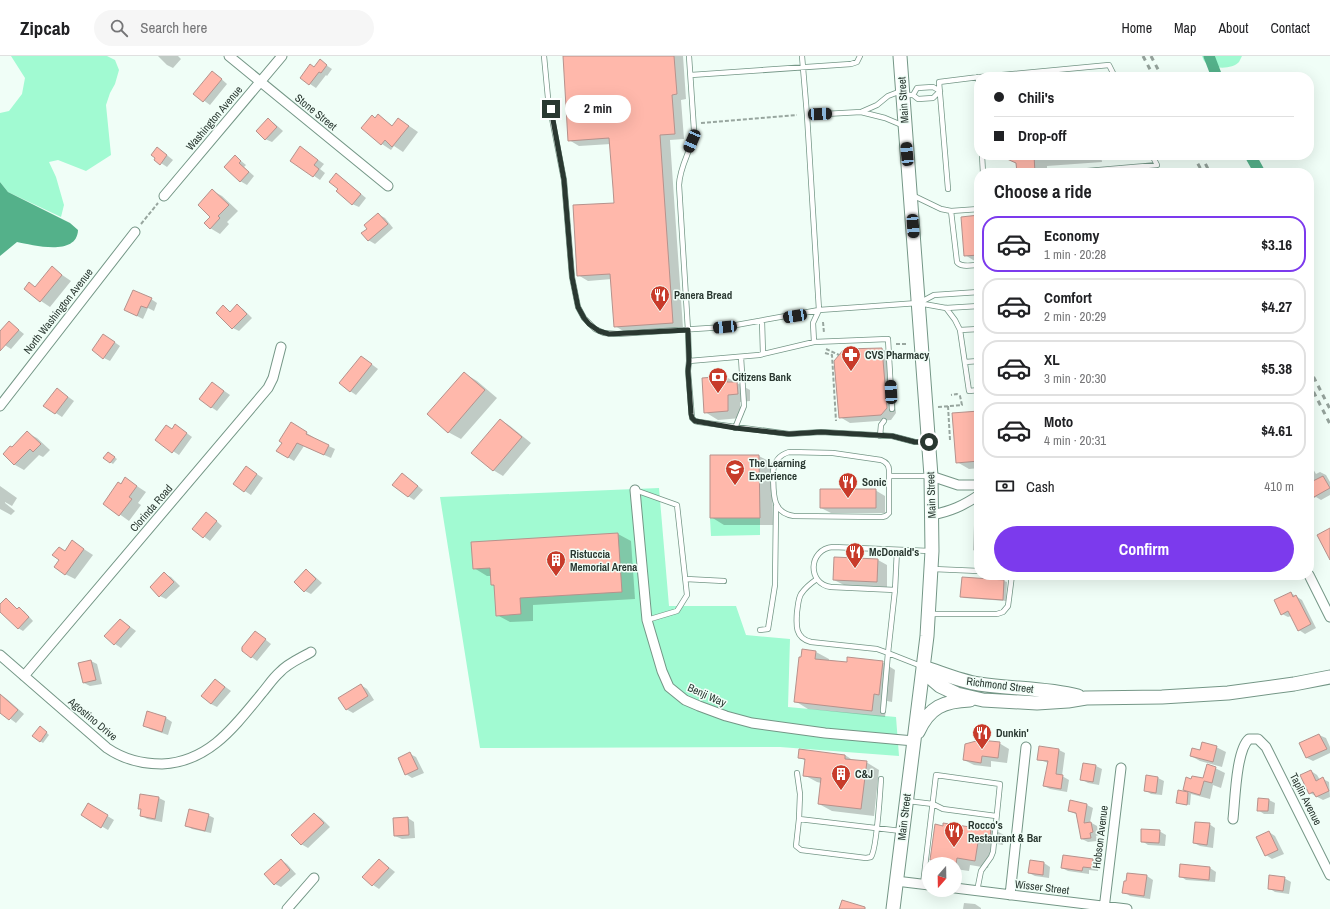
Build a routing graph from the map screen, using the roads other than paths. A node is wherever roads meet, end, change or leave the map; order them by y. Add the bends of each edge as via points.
1 (229, 56) edge
2 (282, 56) edge
3 (544, 56) edge
4 (689, 56) edge
5 (802, 56) edge
6 (860, 56) edge
7 (900, 56) edge
8 (803, 68) junction
9 (1033, 72) edge
10 (1112, 72) edge
11 (691, 75) junction
12 (974, 78) edge
13 (260, 81) junction
14 (940, 92) junction
15 (906, 93) junction
16 (861, 112) junction
17 (806, 115) junction
18 (905, 126) junction
19 (1154, 160) edge
20 (1122, 168) edge
21 (388, 186) dead end
22 (948, 189) dead end
23 (911, 194) junction
24 (164, 196) road end
25 (974, 209) edge
26 (951, 210) junction
27 (135, 232) road end
28 (974, 265) edge
29 (974, 292) edge
30 (918, 303) junction
31 (974, 306) edge
32 (946, 308) junction
33 (819, 310) junction
34 (762, 321) junction
35 (974, 329) edge
36 (688, 330) junction
37 (960, 330) junction
38 (814, 342) junction
39 (282, 348) dead end
40 (763, 354) junction
41 (741, 357) junction
42 (689, 361) junction
43 (974, 361) edge
44 (965, 362) junction
45 (974, 390) edge
46 (0, 406) edge
47 (892, 409) dead end
48 (884, 421) dead end
49 (735, 428) junction
50 (880, 436) junction
51 (929, 442) junction
52 (889, 476) junction
53 (931, 476) junction
54 (974, 485) edge
55 (635, 490) joint
56 (974, 498) edge
57 (776, 506) junction
58 (932, 516) junction
59 (897, 550) junction
60 (932, 551) junction
61 (931, 569) junction
62 (974, 571) edge
63 (686, 579) junction
64 (817, 579) junction
65 (1011, 580) edge
66 (1312, 580) edge
67 (724, 581) dead end
68 (895, 590) junction
69 (929, 614) junction
70 (1330, 617) edge
71 (647, 620) junction
72 (760, 630) dead end
73 (311, 652) dead end
74 (888, 653) junction
75 (0, 655) edge
76 (923, 667) junction
77 (24, 676) junction
78 (1330, 677) edge
79 (1086, 698) junction
80 (983, 700) junction
81 (883, 711) dead end
82 (914, 741) junction
83 (1026, 747) dead end
84 (1121, 768) dead end
85 (797, 774) dead end
86 (881, 778) dead end
87 (906, 801) junction
88 (933, 804) junction
89 (996, 816) junction
90 (799, 819) junction
91 (1233, 819) dead end
92 (876, 828) junction
93 (902, 832) junction
94 (928, 857) edge
95 (1330, 875) edge
96 (314, 878) dead end
97 (896, 881) junction
98 (922, 884) edge
99 (962, 889) edge
100 (977, 891) junction
101 (1010, 895) junction
102 (1104, 908) edge
103 (287, 909) edge
104 (893, 909) edge
105 (1127, 909) edge

1 - 13 street, Stone Street
2 - 13 street, Washington Avenue
3 - 36 lane via 548,98 564,180 574,288 581,314 593,327 609,334
4 - 11 lane
5 - 8 lane
6 - 8 lane via 853,64
7 - 15 main road, Main Street
8 - 11 lane
8 - 17 lane
9 - 10 lane via 1109,65
11 - 36 lane via 694,133 682,166 679,185
12 - 14 lane via 939,82
13 - 21 street, Stone Street
13 - 24 street, Washington Avenue
14 - 15 lane via 933,87 917,88
14 - 15 lane via 933,98 918,98
14 - 22 lane
15 - 16 lane via 888,96 877,105
15 - 18 main road, Main Street
16 - 17 lane
16 - 18 lane
17 - 33 lane
18 - 23 main road, Main Street
19 - 20 lane via 1157,165
23 - 26 lane via 941,209
23 - 30 main road, Main Street
25 - 26 lane
26 - 28 lane via 957,262 962,266
27 - 46 street, North Washington Avenue
29 - 30 lane via 934,295
30 - 32 lane
30 - 33 lane
30 - 51 main road, Main Street
31 - 32 lane
32 - 37 lane
33 - 34 lane
33 - 38 lane via 814,323
34 - 36 lane
34 - 40 lane
35 - 37 lane
36 - 42 lane
37 - 44 lane
38 - 40 lane
38 - 47 lane via 888,339
39 - 77 street, Clorinda Road via 268,388
40 - 41 lane
41 - 42 lane
41 - 49 lane via 744,406
42 - 49 lane via 692,418 697,422
43 - 44 lane
44 - 45 lane via 969,391
48 - 50 lane
49 - 50 lane via 789,434 821,432
50 - 51 lane
51 - 53 main road, Main Street
52 - 53 lane
52 - 57 lane via 890,509 884,517 794,516 782,512
52 - 57 lane via 888,465 881,460 833,453 789,452 777,459 774,468
53 - 54 street via 958,484
53 - 58 main road, Main Street
55 - 63 lane via 677,505
55 - 71 street, Benji Way
56 - 58 street via 957,509
57 - 72 lane via 775,585 768,629
58 - 60 main road, Main Street
59 - 60 lane
59 - 64 lane via 826,548 817,554 814,560
59 - 68 lane
60 - 61 main road, Main Street
61 - 62 lane
61 - 69 main road, Main Street
63 - 67 lane
63 - 71 lane via 688,595 677,611
64 - 68 lane via 831,587
64 - 74 lane via 799,597 796,628 800,636 811,642 877,649
65 - 69 lane via 1008,606 1003,612
66 - 70 street
68 - 74 lane
69 - 76 main road, Main Street
71 - 82 street, Benji Way via 669,687 685,700 738,720 765,726
73 - 77 street, Agostino Drive via 279,672 214,746 189,759 166,764 137,761 111,751
74 - 76 lane
74 - 81 lane
75 - 77 street, Agostino Drive
76 - 79 main road, Richmond Street via 979,684 1051,691
76 - 80 main road, Richmond Street via 940,686 957,694
76 - 82 main road, Main Street
78 - 79 main road, Richmond Street via 1228,692 1162,697
79 - 80 main road, Richmond Street via 1037,703
80 - 82 main road via 960,700 940,705 926,716
82 - 87 main road, Main Street
83 - 101 street
84 - 102 street, Hobson Avenue
85 - 90 lane via 800,794
86 - 92 lane
87 - 88 lane
87 - 93 main road, Main Street
88 - 89 lane via 942,809
88 - 89 lane via 936,776 1000,784
88 - 94 lane
89 - 100 lane via 993,852 981,871
90 - 92 lane
90 - 92 lane via 796,843 801,850 866,858 871,857 873,852
91 - 95 street, Taplin Avenue via 1241,755 1245,743 1254,738 1266,747
92 - 93 lane
93 - 97 main road, Main Street
96 - 103 street
97 - 98 street
97 - 104 main road, Main Street
99 - 100 street, Wisser Street
100 - 101 street, Wisser Street
101 - 102 street, Wisser Street
102 - 105 street, Wisser Street

